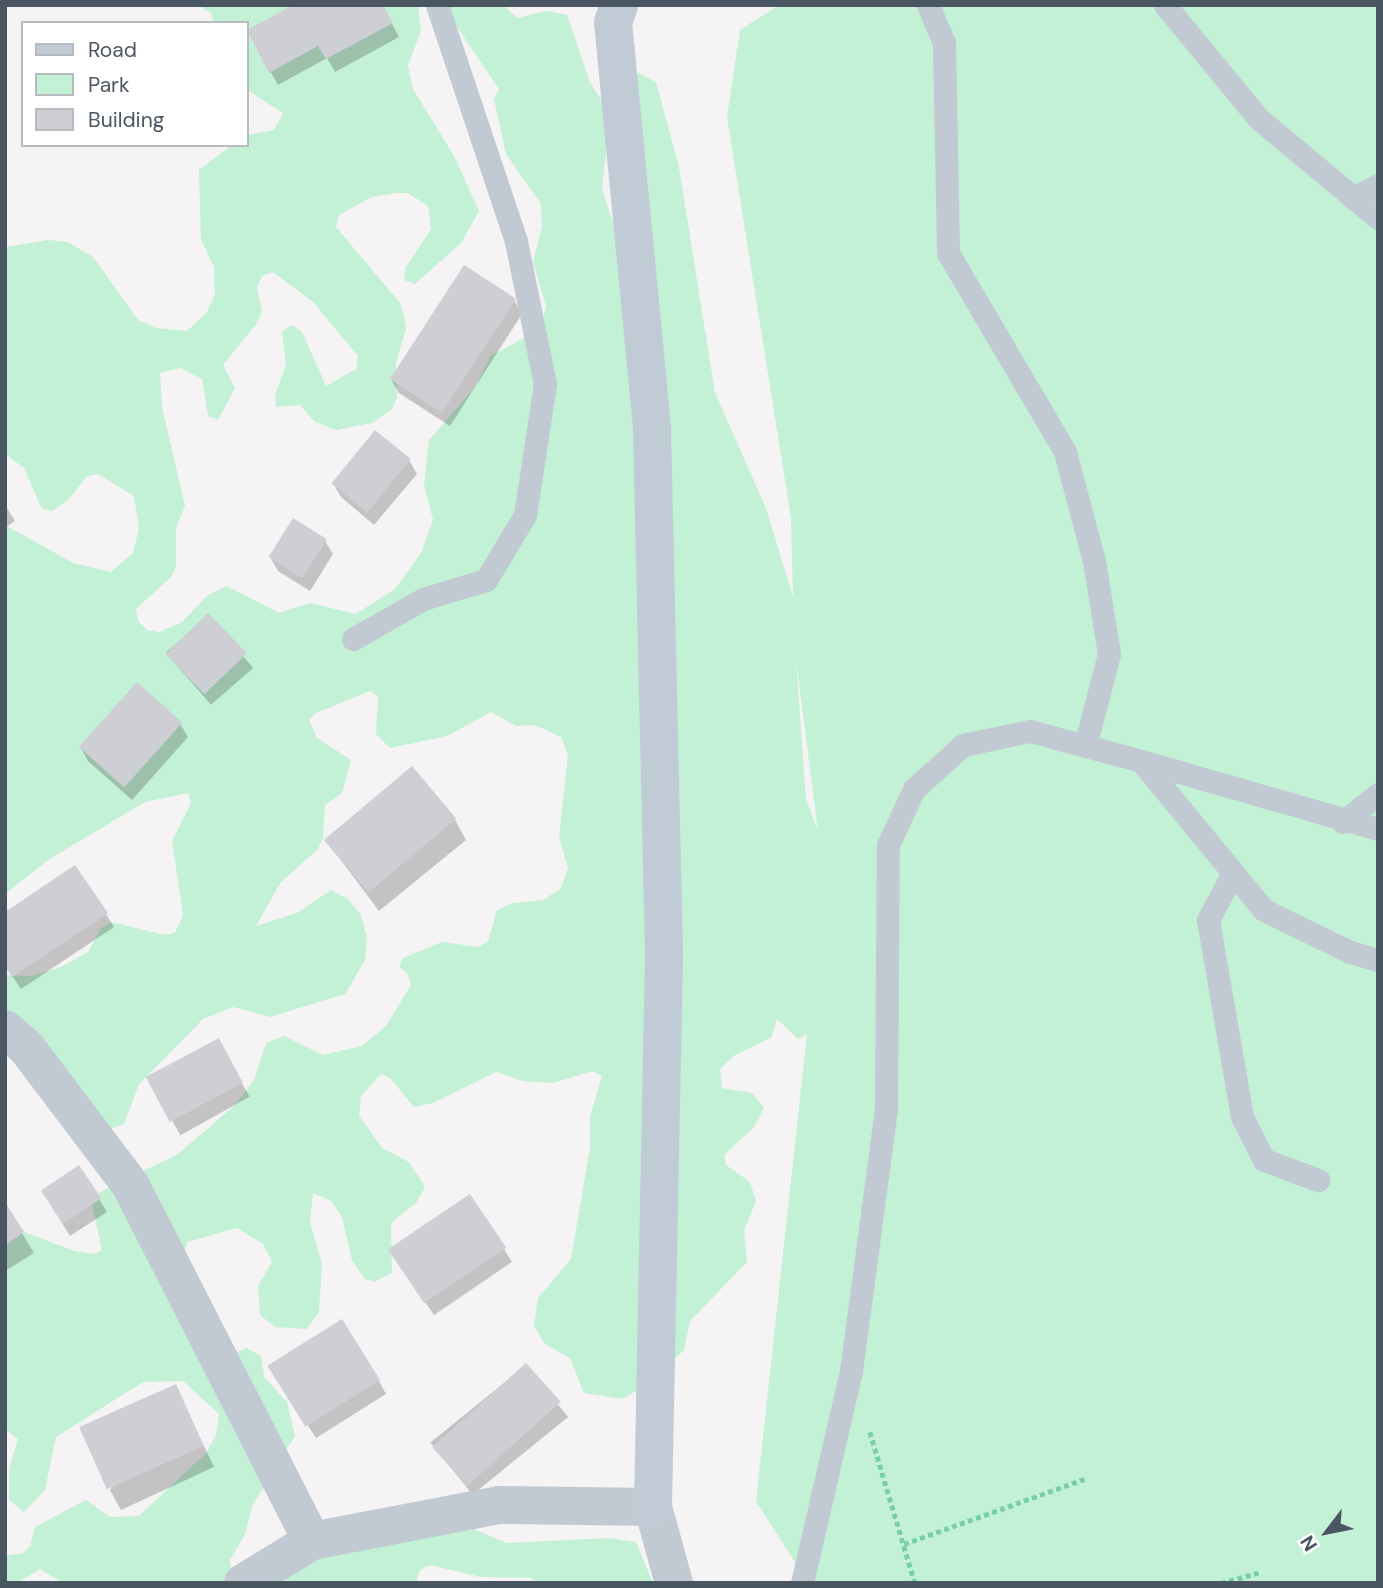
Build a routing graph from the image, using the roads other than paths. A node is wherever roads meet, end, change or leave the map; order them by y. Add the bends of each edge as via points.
1 (437, 5) edge
2 (619, 5) edge
3 (928, 5) edge
4 (1165, 5) edge
5 (1378, 185) edge
6 (1353, 198) junction
7 (1378, 218) edge
8 (352, 639) dead end
9 (1085, 746) junction
10 (1141, 761) junction
11 (1378, 794) edge
12 (1343, 822) junction
13 (1378, 829) edge
14 (1233, 873) junction
15 (1378, 960) edge
16 (5, 1029) edge
17 (1318, 1180) dead end
18 (653, 1507) junction
19 (312, 1541) junction
20 (243, 1583) edge
21 (674, 1583) edge
22 (802, 1583) edge

1 - 8 lane via 516,241 545,384 525,515 486,580 423,598
2 - 18 street via 614,22 652,430 664,927
3 - 9 lane via 944,43 948,253 1065,452 1094,561 1109,654
4 - 6 lane via 1259,119
5 - 6 lane
6 - 7 lane
9 - 10 lane
9 - 22 lane via 1030,731 963,745 915,789 888,845 886,1107 851,1371
10 - 12 lane
10 - 14 lane
11 - 12 lane
12 - 13 lane
14 - 15 lane via 1264,911 1350,952
14 - 17 lane via 1208,920 1242,1116 1264,1160
16 - 19 street via 26,1047 131,1186
18 - 19 street via 499,1505
18 - 21 street
19 - 20 street

